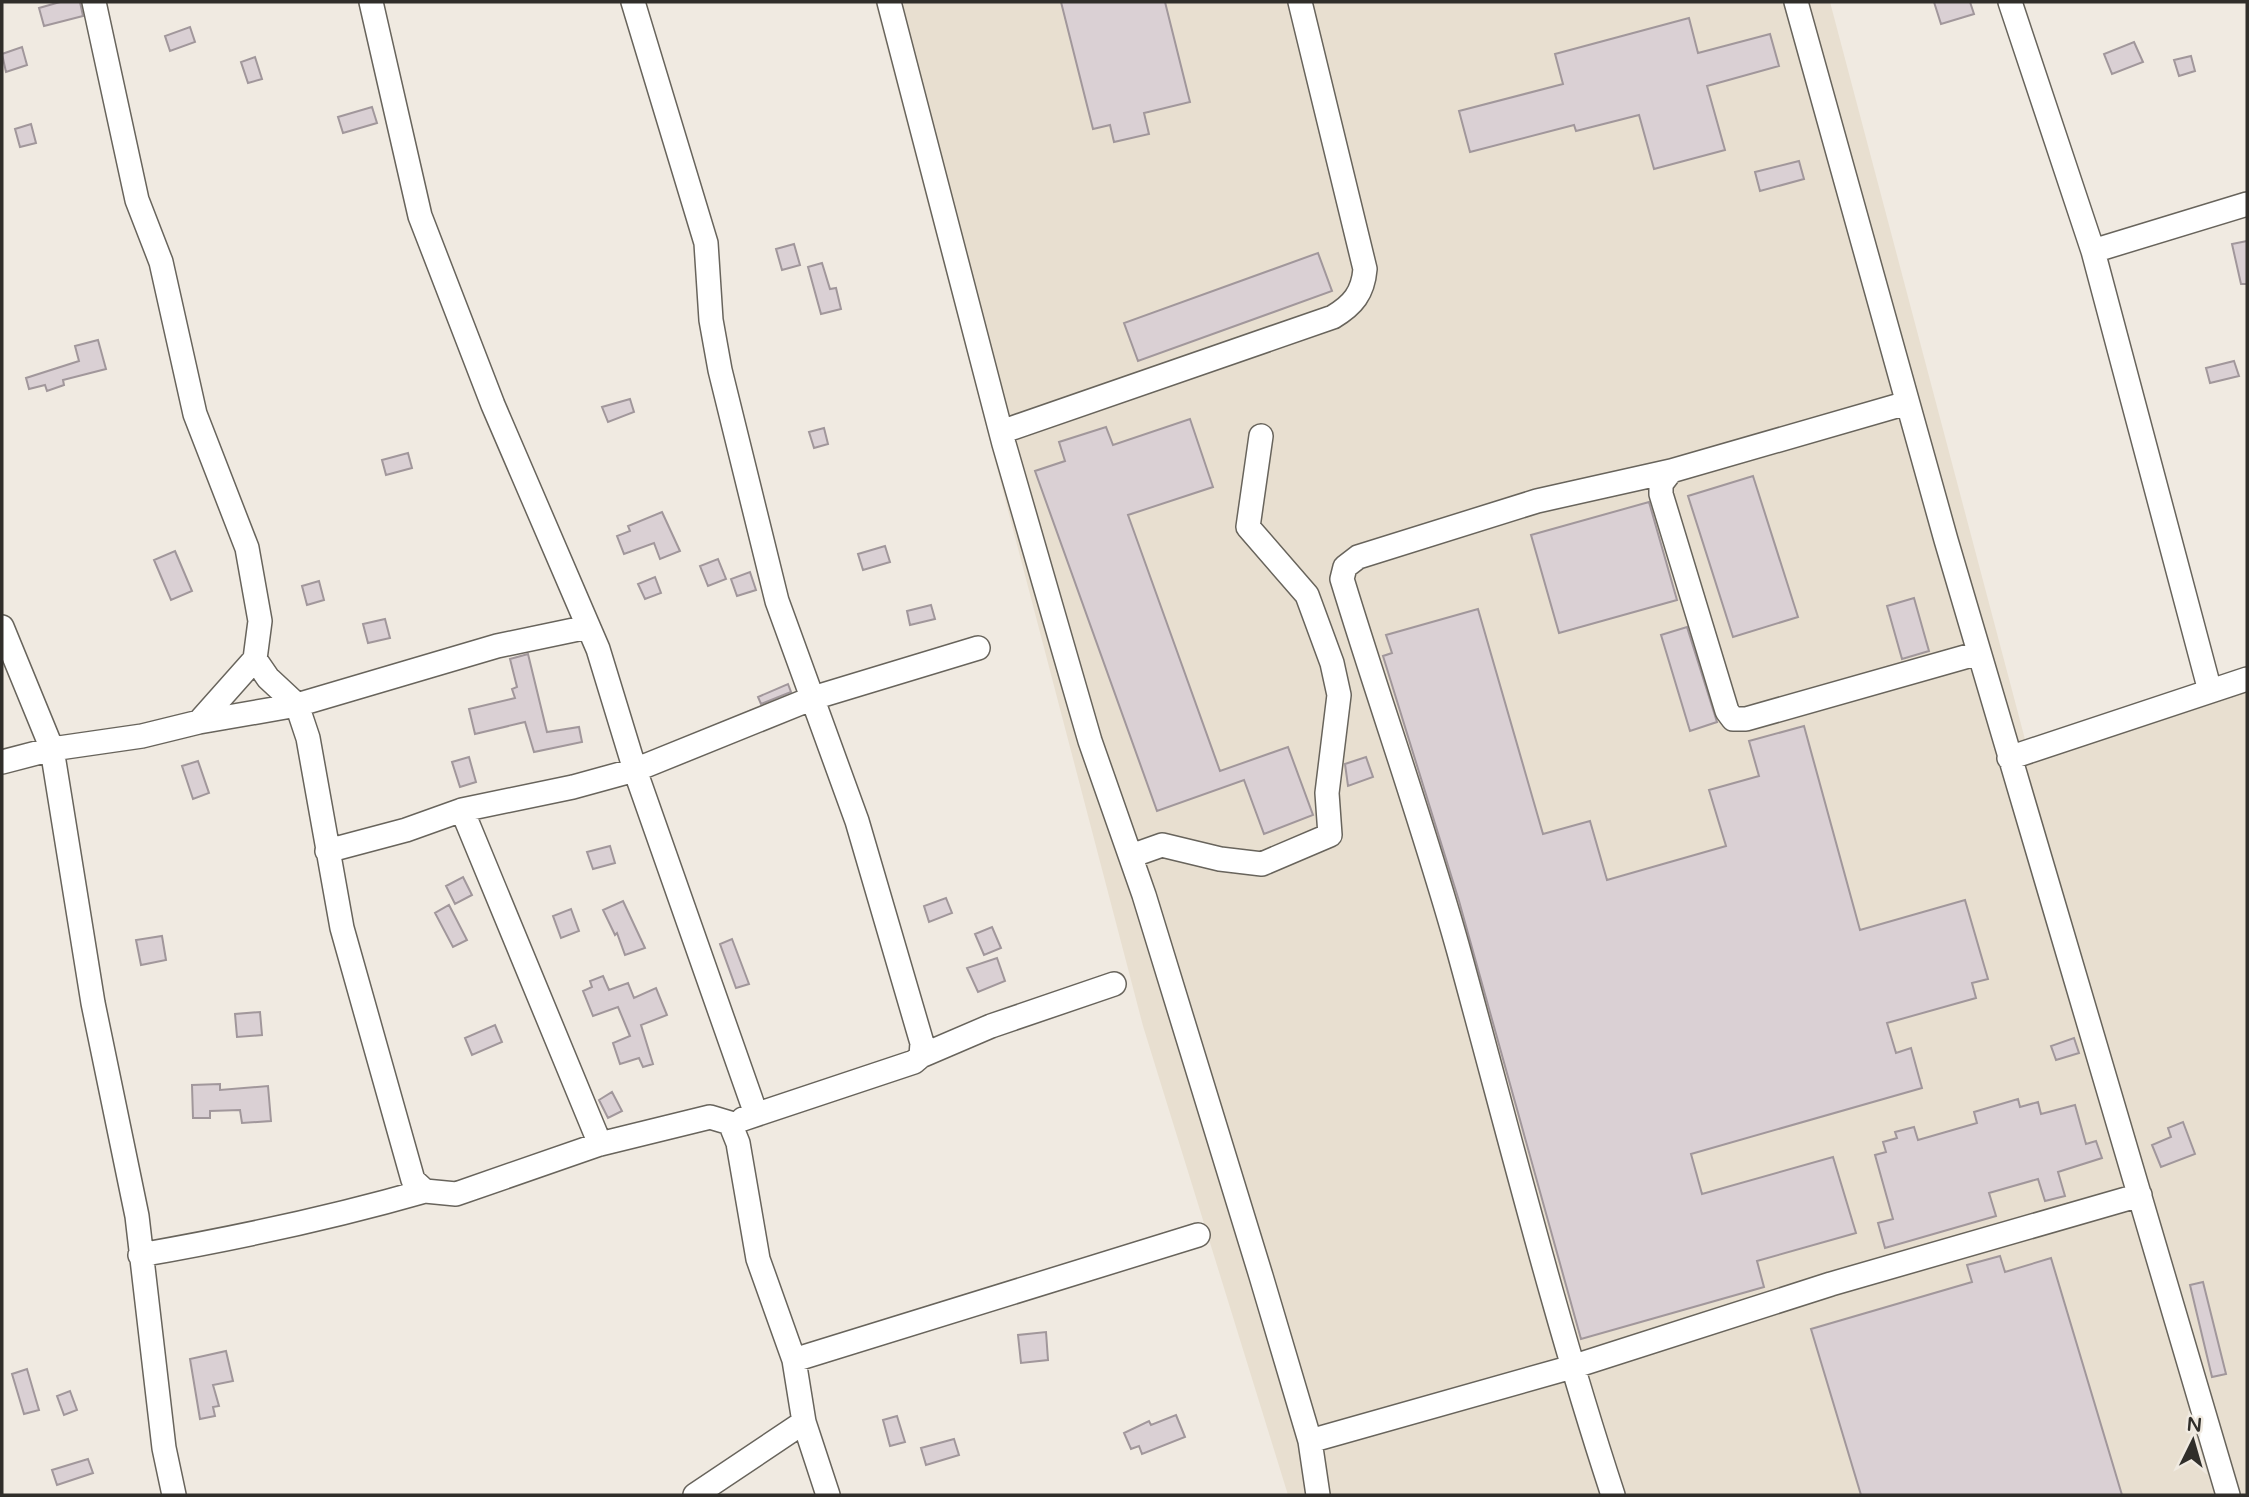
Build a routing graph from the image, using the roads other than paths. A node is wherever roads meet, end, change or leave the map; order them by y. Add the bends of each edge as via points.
1 (94, 2) edge
2 (371, 2) edge
3 (633, 2) edge
4 (888, 2) edge
5 (1300, 2) edge
6 (1796, 2) edge
7 (2010, 2) edge
8 (2247, 204) edge
9 (2093, 251) junction
10 (1907, 403) junction
11 (1001, 432) junction
12 (1261, 436) dead end
13 (1671, 471) junction
14 (2, 627) edge
15 (588, 627) junction
16 (978, 648) dead end
17 (1979, 653) junction
18 (255, 659) junction
19 (2247, 679) edge
20 (2210, 691) junction
21 (813, 698) junction
22 (297, 705) junction
23 (199, 722) junction
24 (52, 749) junction
25 (2009, 758) junction
26 (2, 762) edge
27 (635, 770) junction
28 (462, 810) junction
29 (327, 851) junction
30 (1131, 856) junction
31 (1114, 984) dead end
32 (921, 1055) junction
33 (756, 1114) junction
34 (730, 1123) junction
35 (600, 1144) junction
36 (425, 1191) junction
37 (2140, 1195) junction
38 (1198, 1235) dead end
39 (140, 1255) junction
40 (794, 1360) junction
41 (1572, 1367) junction
42 (804, 1422) junction
43 (1310, 1441) junction
44 (174, 1495) edge
45 (695, 1495) edge
46 (828, 1495) edge
47 (1318, 1495) edge
48 (1613, 1495) edge
49 (2228, 1495) edge

1 - 18 street via 137,200 161,262 195,414 247,548 260,621
2 - 15 street via 420,216 493,405
3 - 21 street via 706,243 710,320 777,601
4 - 11 street
5 - 11 street via 1366,269 1357,298 1333,317
6 - 10 street
7 - 9 street
8 - 9 street
9 - 20 street
10 - 13 street
10 - 17 street
11 - 30 street via 1090,741
12 - 30 street via 1248,527 1307,595 1339,695 1328,793 1331,835 1262,864 1162,845
13 - 17 street via 1661,484 1661,494 1727,712 1733,719 1870,686
13 - 41 street via 1537,501 1358,557 1345,567 1342,579 1459,952
14 - 24 street
15 - 22 street via 497,646
15 - 27 street
16 - 21 street
17 - 25 street
18 - 22 street
18 - 23 street
19 - 20 street
20 - 25 street
21 - 27 street
21 - 32 street via 857,821 922,1043
22 - 23 street
22 - 29 street via 308,738
23 - 24 street
24 - 26 street
24 - 39 street
25 - 37 street
27 - 28 street
27 - 33 street
28 - 29 street
28 - 35 street
29 - 36 street via 342,928 405,1159 413,1180
30 - 43 street
31 - 32 street
32 - 33 street via 914,1062
33 - 34 street
34 - 35 street via 710,1117
34 - 40 street via 738,1143 758,1259
35 - 36 street via 456,1195
36 - 39 street via 248,1236
37 - 41 street via 1831,1284
37 - 49 street
38 - 40 street
39 - 44 street via 163,1448
40 - 42 street
41 - 43 street
41 - 48 street
42 - 45 street
42 - 46 street
43 - 47 street

